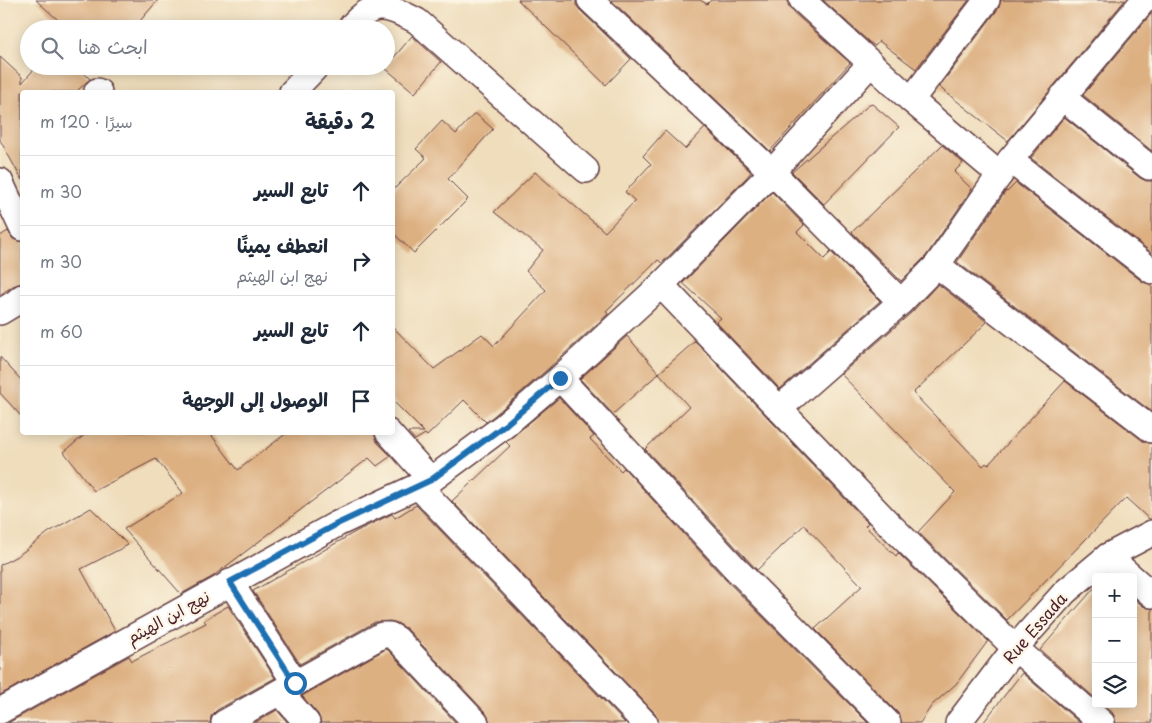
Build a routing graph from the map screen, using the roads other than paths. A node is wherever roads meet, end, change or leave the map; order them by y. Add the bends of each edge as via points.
1 (590, 0) edge
2 (802, 0) edge
3 (987, 0) edge
4 (1144, 0) edge
5 (355, 20) edge
6 (871, 63) junction
7 (308, 75) edge
8 (294, 90) edge
9 (1062, 97) junction
10 (911, 100) junction
11 (1150, 167) dead end
12 (1005, 168) junction
13 (586, 170) dead end
14 (772, 172) junction
15 (0, 181) edge
16 (20, 224) edge
17 (937, 265) junction
18 (1152, 271) edge
19 (661, 284) junction
20 (20, 299) edge
21 (901, 302) junction
22 (0, 312) edge
23 (560, 378) junction
24 (779, 409) junction
25 (1152, 430) edge
26 (390, 435) edge
27 (425, 483) junction
28 (1152, 533) edge
29 (1108, 556) junction
30 (230, 582) junction
31 (1152, 595) edge
32 (1015, 648) junction
33 (288, 687) junction
34 (0, 710) edge
35 (224, 723) edge
36 (307, 723) edge
37 (476, 723) edge
38 (645, 723) edge
39 (888, 723) edge
40 (958, 723) edge
41 (1102, 723) edge

1 - 14 street
2 - 6 street
3 - 10 street
4 - 9 street
5 - 13 street via 359,15 378,7 390,8 417,21
6 - 10 street
6 - 14 street, نهج ابن الهيثم
7 - 8 street
9 - 11 street
9 - 12 street
10 - 12 street
12 - 17 street
12 - 18 street
14 - 19 street, نهج ابن الهيثم
14 - 21 street
15 - 16 street
17 - 21 street
17 - 25 street
19 - 23 street, نهج ابن الهيثم
19 - 24 street
20 - 22 street
21 - 24 street
23 - 27 street, نهج ابن الهيثم via 504,426
23 - 39 street via 735,568
24 - 32 street via 887,522
26 - 27 street
27 - 30 street, نهج ابن الهيثم via 337,524
27 - 38 street
28 - 29 street, Rue Essada
29 - 31 street
29 - 32 street, Rue Essada via 1065,592
30 - 33 street
30 - 34 street, نهج ابن الهيثم
32 - 40 street, Rue Essada
32 - 41 street
33 - 35 street
33 - 36 street
33 - 37 street via 375,638 390,635 403,644

